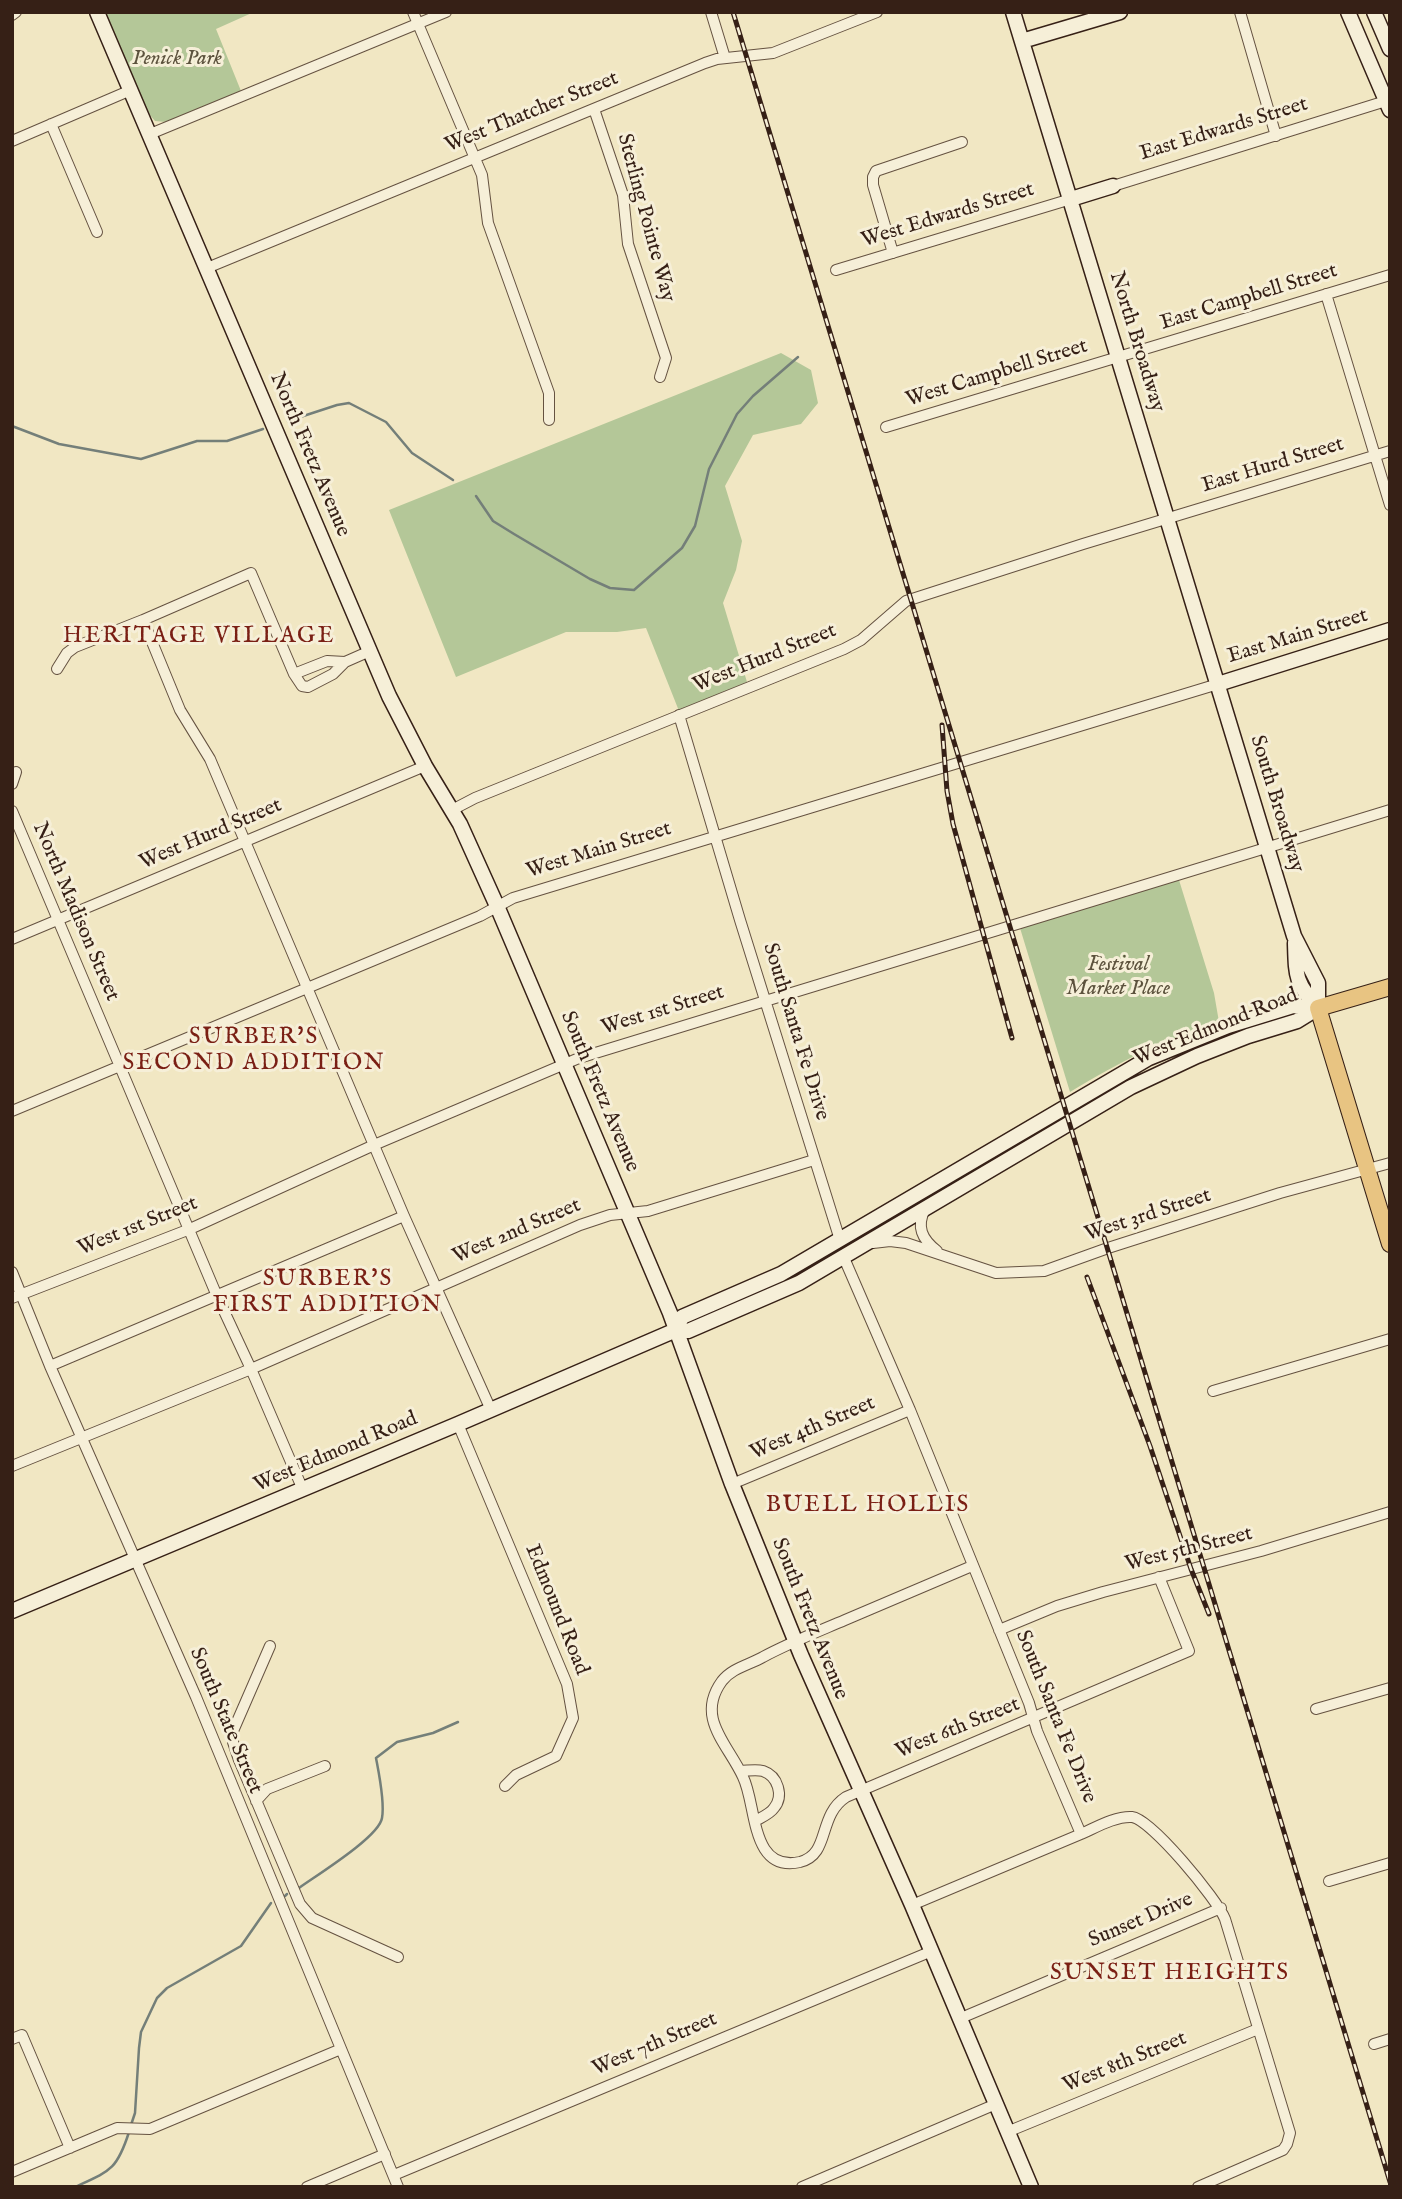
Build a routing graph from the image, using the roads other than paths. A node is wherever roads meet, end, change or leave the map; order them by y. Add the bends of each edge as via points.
1 (97, 12) edge
2 (413, 12) edge
3 (446, 12) edge
4 (711, 12) edge
5 (877, 12) edge
6 (1013, 12) edge
7 (1240, 12) edge
8 (1348, 12) edge
9 (1374, 12) edge
10 (1112, 13) edge
11 (418, 24) junction
12 (1022, 41) junction
13 (1390, 49) edge
14 (725, 58) junction
15 (131, 90) junction
16 (1389, 104) edge
17 (594, 109) junction
18 (51, 124) junction
19 (150, 134) junction
20 (1276, 136) junction
21 (12, 141) edge
22 (962, 142) dead end
23 (475, 158) junction
24 (1114, 186) joint
25 (1071, 199) junction
26 (96, 232) dead end
27 (893, 253) junction
28 (207, 268) junction
29 (836, 270) dead end
30 (1390, 275) edge
31 (1326, 294) junction
32 (1119, 358) junction
33 (660, 377) dead end
34 (549, 420) dead end
35 (886, 427) dead end
36 (1390, 451) edge
37 (1376, 455) junction
38 (1390, 505) edge
39 (1168, 518) junction
40 (142, 620) junction
41 (1390, 630) edge
42 (370, 651) junction
43 (345, 662) junction
44 (57, 669) dead end
45 (294, 674) junction
46 (1219, 684) junction
47 (679, 715) junction
48 (425, 766) junction
49 (16, 772) dead end
50 (12, 784) edge
51 (452, 810) junction
52 (1390, 810) edge
53 (12, 811) edge
54 (714, 835) junction
55 (244, 842) junction
56 (1267, 847) junction
57 (497, 906) junction
58 (57, 920) junction
59 (12, 939) edge
60 (1390, 986) edge
61 (307, 989) junction
62 (764, 1000) junction
63 (1318, 1008) junction
64 (564, 1065) junction
65 (120, 1067) junction
66 (12, 1111) edge
67 (374, 1145) junction
68 (814, 1160) junction
69 (1390, 1163) edge
70 (1367, 1168) junction
71 (925, 1209) junction
72 (627, 1213) junction
73 (404, 1216) junction
74 (190, 1228) junction
75 (839, 1240) junction
76 (1390, 1244) edge
77 (862, 1247) junction
78 (940, 1254) junction
79 (844, 1258) junction
80 (12, 1272) edge
81 (438, 1288) junction
82 (17, 1296) edge
83 (217, 1296) junction
84 (676, 1330) junction
85 (1390, 1339) edge
86 (50, 1366) junction
87 (251, 1369) junction
88 (1213, 1391) dead end
89 (491, 1410) junction
90 (909, 1410) junction
91 (458, 1424) junction
92 (82, 1437) junction
93 (12, 1466) edge
94 (732, 1484) junction
95 (303, 1490) junction
96 (1390, 1512) edge
97 (134, 1559) junction
98 (972, 1566) junction
99 (1158, 1577) junction
100 (12, 1611) edge
101 (999, 1630) junction
102 (796, 1641) junction
103 (270, 1646) dead end
104 (1390, 1688) edge
105 (1316, 1709) dead end
106 (1034, 1718) junction
107 (324, 1766) dead end
108 (740, 1772) junction
109 (505, 1786) dead end
110 (860, 1790) junction
111 (256, 1801) junction
112 (755, 1821) junction
113 (1081, 1834) junction
114 (281, 1859) junction
115 (1390, 1863) edge
116 (267, 1867) junction
117 (1329, 1881) dead end
118 (912, 1905) junction
119 (1221, 1908) junction
120 (932, 1951) junction
121 (398, 1957) dead end
122 (961, 2018) junction
123 (1258, 2029) junction
124 (12, 2039) edge
125 (1390, 2039) edge
126 (1374, 2044) dead end
127 (341, 2049) junction
128 (996, 2104) junction
129 (1007, 2132) junction
130 (70, 2148) junction
131 (385, 2154) junction
132 (12, 2172) edge
133 (394, 2175) junction
134 (307, 2187) edge
135 (398, 2187) edge
136 (802, 2187) edge
137 (1031, 2187) edge
138 (1198, 2187) edge

1 - 15 main road, North Fretz Avenue
2 - 11 street
3 - 11 street
4 - 14 street
5 - 14 street, West Thatcher Street via 774,53
6 - 12 main road, North Broadway
7 - 20 street
8 - 16 main road
9 - 13 main road
10 - 12 main road
11 - 19 street
11 - 23 street
12 - 25 main road, North Broadway
14 - 17 street, West Thatcher Street
15 - 18 street
15 - 19 main road, North Fretz Avenue
16 - 20 street, East Edwards Street
17 - 23 street, West Thatcher Street
17 - 33 street, Sterling Pointe Way via 623,195 628,244 666,358
18 - 21 street
18 - 26 street
19 - 28 main road, North Fretz Avenue
20 - 24 street, East Edwards Street
22 - 27 street via 876,171 873,186
23 - 28 street, West Thatcher Street
23 - 34 street via 485,184 488,223 549,393
24 - 25 main road, East Edwards Street
25 - 27 street, West Edwards Street
25 - 32 main road, North Broadway
27 - 29 street, West Edwards Street
28 - 42 main road, North Fretz Avenue
30 - 31 street, East Campbell Street
31 - 32 street, East Campbell Street
31 - 37 street
32 - 35 street, West Campbell Street
32 - 39 main road, North Broadway
36 - 37 street, East Hurd Street
37 - 38 street
37 - 39 street, East Hurd Street
39 - 46 main road, North Broadway
39 - 47 street, West Hurd Street via 906,601 844,649
40 - 44 street via 75,647
40 - 45 street via 251,573
40 - 55 street via 180,710 210,759
41 - 46 main road, East Main Street
42 - 43 street
42 - 48 main road, North Fretz Avenue
43 - 45 street via 327,661
43 - 45 street via 307,687 299,684
46 - 54 street, West Main Street
46 - 56 main road, South Broadway
47 - 51 street, West Hurd Street
47 - 54 street, South Santa Fe Drive
48 - 51 main road, North Fretz Avenue
48 - 55 street, West Hurd Street
49 - 50 street
51 - 57 main road, North Fretz Avenue
52 - 56 street, West 1st Street
53 - 58 street, North Madison Street
54 - 57 street, West Main Street
54 - 62 street, South Santa Fe Drive
55 - 58 street, West Hurd Street
55 - 61 street
56 - 62 street, West 1st Street
56 - 63 main road, South Broadway via 1294,936 1318,983
57 - 61 street, West Main Street
57 - 64 main road, South Fretz Avenue
58 - 59 street, West Hurd Street
58 - 65 street, North Madison Street
60 - 63 main road
61 - 65 street, West Main Street
61 - 67 street
62 - 64 street, West 1st Street
62 - 68 street, South Santa Fe Drive
63 - 70 main road, South Broadway
63 - 71 main road, West Edmond Road via 1297,1021 1197,1056 1131,1087
63 - 75 main road, West Edmond Road via 1293,1006 1149,1058
64 - 67 street, West 1st Street
64 - 72 main road, South Fretz Avenue
65 - 66 street, West Main Street
65 - 74 street, North Madison Street
67 - 73 street
67 - 74 street, West 1st Street
68 - 72 street, West 2nd Street via 648,1211
68 - 75 street, South Santa Fe Drive
69 - 70 street, West 3rd Street
70 - 76 main road, South Broadway
70 - 78 street, West 3rd Street via 1044,1271 996,1273
71 - 77 main road, West Edmond Road
71 - 78 street via 919,1228
72 - 81 street, West 2nd Street via 580,1225
72 - 84 main road, South Fretz Avenue
73 - 81 street
73 - 83 street
74 - 82 street, West 1st Street
74 - 83 street, North Madison Street
75 - 84 main road, West Edmond Road via 781,1274 682,1317
77 - 78 street, West 3rd Street via 891,1241
77 - 79 main road, West Edmond Road
79 - 84 main road, West Edmond Road via 734,1312 688,1331
79 - 90 street, South Santa Fe Drive
80 - 82 street, South State Street
81 - 87 street, West 2nd Street
81 - 89 street
82 - 86 street, South State Street
83 - 86 street
83 - 87 street, North Madison Street
84 - 89 main road, West Edmond Road
84 - 94 main road, South Fretz Avenue
85 - 88 street
86 - 92 street, South State Street
87 - 92 street, West 2nd Street
87 - 95 street, North Madison Street
89 - 91 main road, West Edmond Road
90 - 94 street, West 4th Street
90 - 98 street, South Santa Fe Drive
91 - 95 main road, West Edmond Road
91 - 109 street, Edmound Road via 572,1703 573,1718 556,1756 516,1775
92 - 93 street, West 2nd Street
92 - 97 street, South State Street
94 - 102 main road, South Fretz Avenue
95 - 97 main road, West Edmond Road
96 - 99 street, West 5th Street
97 - 100 main road, West Edmond Road
97 - 116 street, South State Street
98 - 101 street, South Santa Fe Drive
98 - 102 street
99 - 101 street, West 5th Street via 1057,1606
99 - 106 street, West 6th Street via 1189,1651
101 - 106 street, South Santa Fe Drive
102 - 108 street via 732,1671 716,1692 713,1726
102 - 110 main road, South Fretz Avenue
103 - 111 street via 233,1731
104 - 105 street
106 - 110 street, West 6th Street
106 - 113 street, South Santa Fe Drive
107 - 111 street via 267,1789
108 - 112 street
108 - 112 street via 763,1771 778,1786 774,1810
110 - 112 street, West 6th Street via 836,1803 821,1845 802,1861 787,1863 771,1856 759,1842
110 - 118 main road, South Fretz Avenue
111 - 114 street
113 - 118 street
113 - 119 street, South Santa Fe Drive via 1123,1818 1140,1820
114 - 116 street
114 - 121 street via 300,1903 312,1918
115 - 117 street
116 - 127 street, South State Street
118 - 120 main road, South Fretz Avenue
119 - 122 street, Sunset Drive
119 - 123 street, South Santa Fe Drive
120 - 122 main road, South Fretz Avenue
120 - 133 street, West 7th Street
122 - 128 main road, South Fretz Avenue
123 - 129 street, West 8th Street
123 - 138 street, South Santa Fe Drive via 1288,2124 1287,2144 1283,2150
124 - 130 street via 22,2035
125 - 126 street
127 - 130 street via 150,2129 117,2128
127 - 131 street, South State Street
128 - 129 main road, South Fretz Avenue
128 - 136 street
129 - 137 main road, South Fretz Avenue
130 - 132 street
131 - 133 street, South State Street
131 - 134 street
133 - 135 street, South State Street

